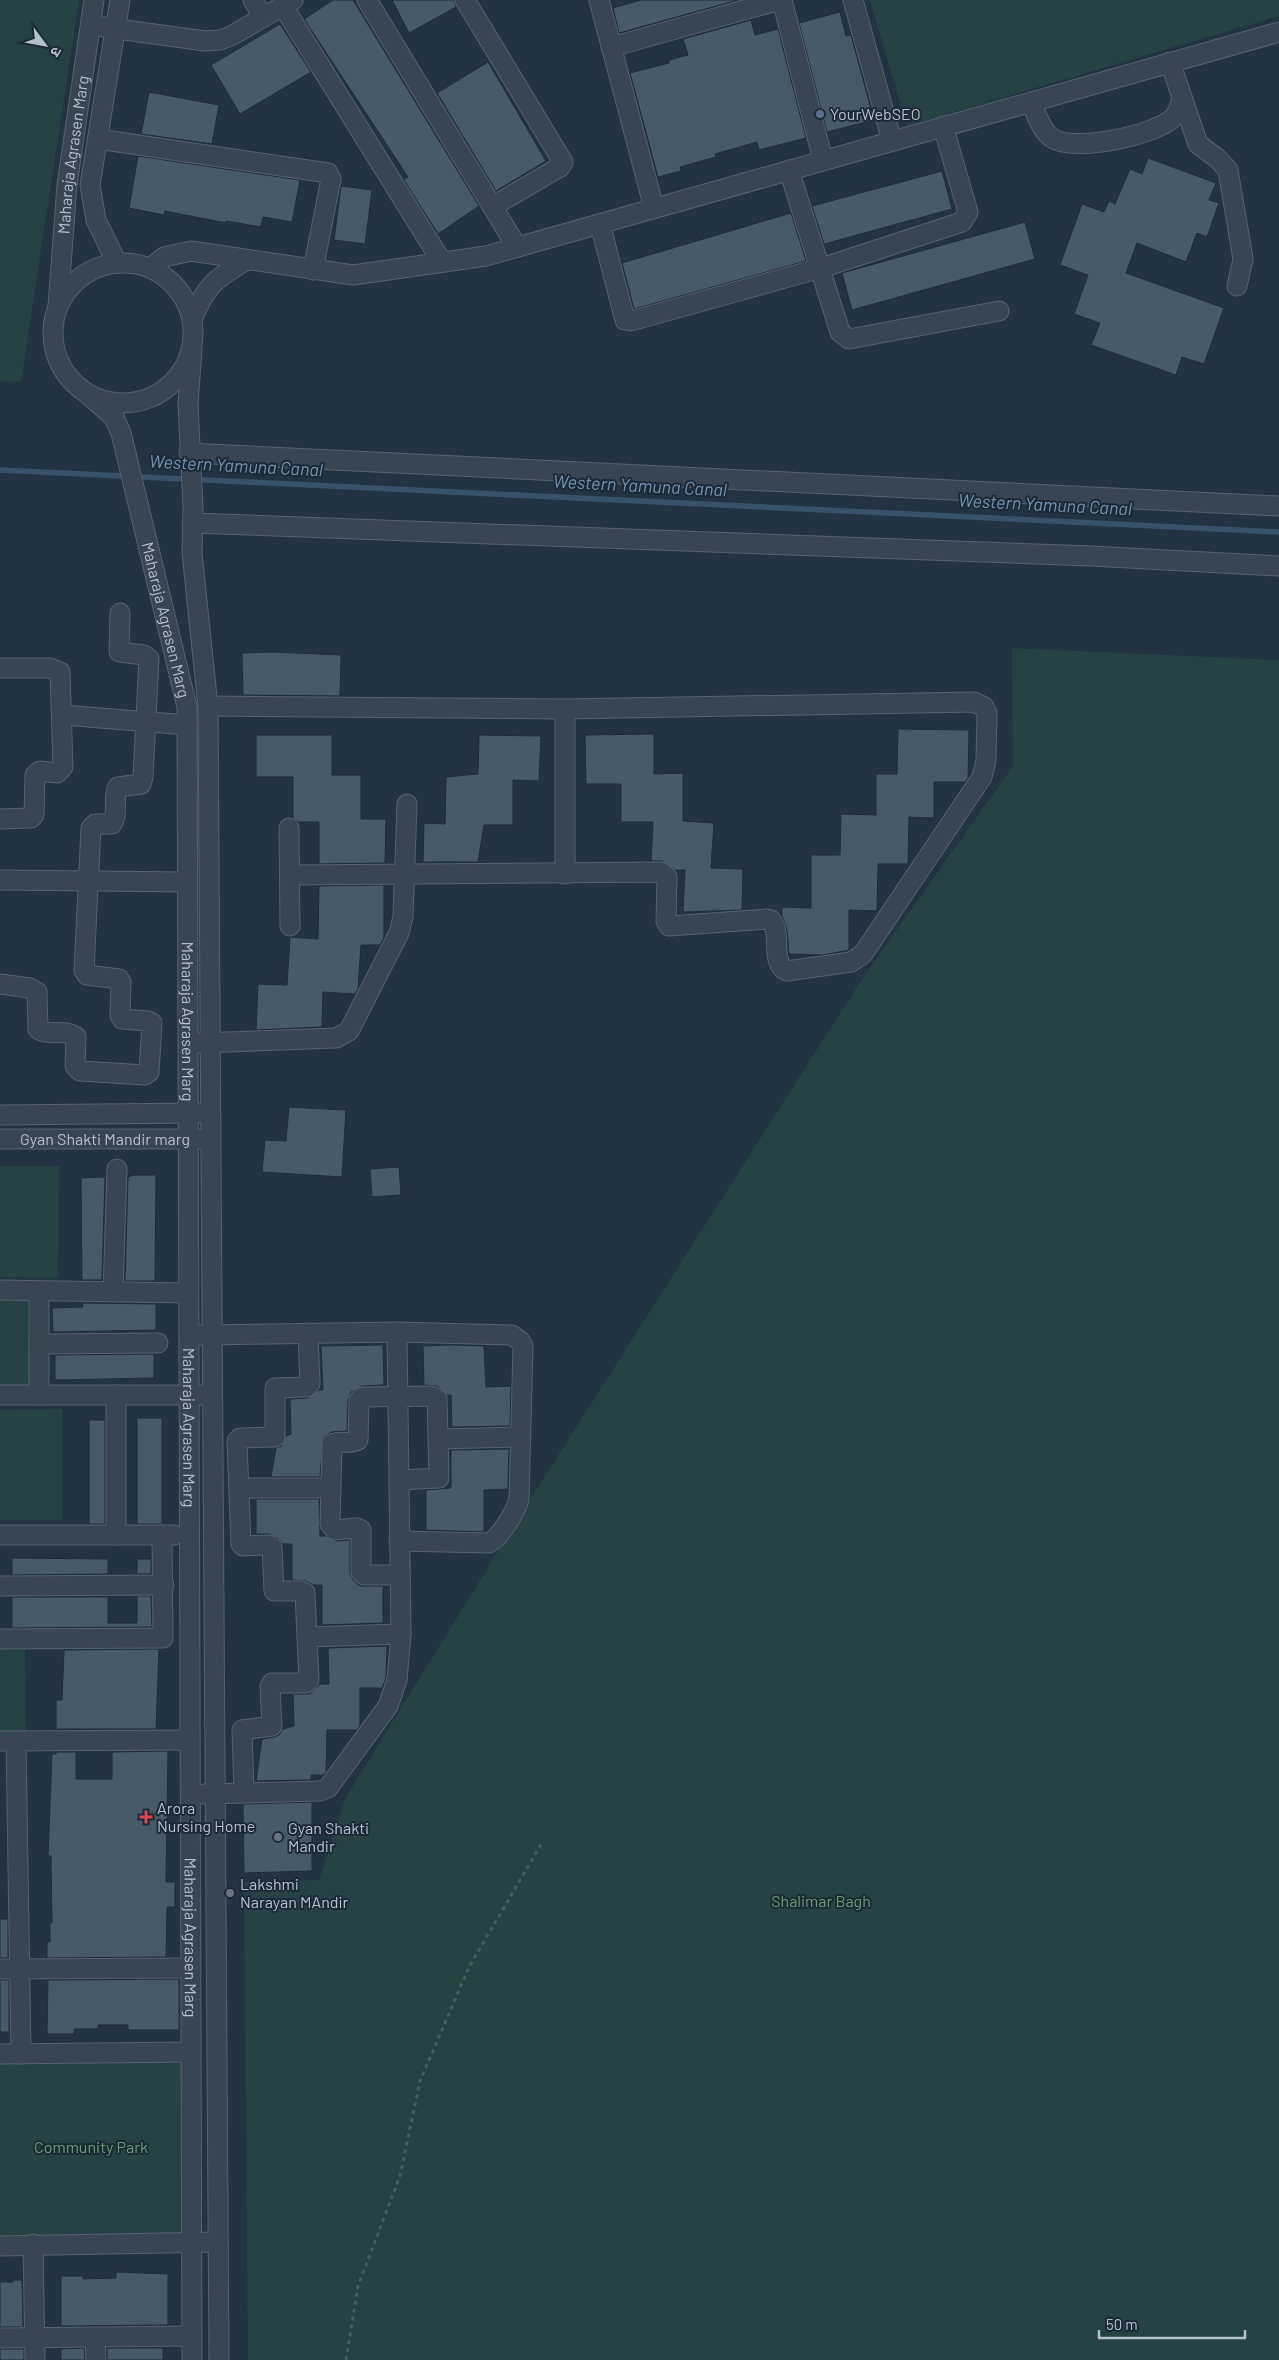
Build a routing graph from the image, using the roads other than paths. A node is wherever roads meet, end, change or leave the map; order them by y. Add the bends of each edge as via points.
1 (94, 0) edge
2 (120, 0) edge
3 (253, 0) edge
4 (367, 0) edge
5 (465, 0) edge
6 (599, 0) edge
7 (781, 0) edge
8 (852, 0) edge
9 (288, 3) edge
10 (263, 17) junction
11 (90, 24) junction
12 (116, 29) junction
13 (1279, 32) edge
14 (611, 47) junction
15 (1170, 62) junction
16 (1182, 99) junction
17 (1031, 102) junction
18 (944, 126) junction
19 (98, 139) junction
20 (892, 141) junction
21 (823, 160) junction
22 (789, 170) junction
23 (494, 206) junction
24 (654, 208) junction
25 (600, 224) junction
26 (517, 247) junction
27 (246, 260) junction
28 (442, 262) junction
29 (117, 263) junction
30 (150, 268) junction
31 (821, 268) junction
32 (313, 270) junction
33 (1237, 286) dead end
34 (57, 310) junction
35 (999, 311) dead end
36 (192, 320) junction
37 (192, 350) junction
38 (85, 392) junction
39 (189, 452) junction
40 (1279, 506) edge
41 (193, 515) junction
42 (1279, 566) edge
43 (120, 613) dead end
44 (0, 668) edge
45 (208, 706) junction
46 (565, 709) junction
47 (62, 715) junction
48 (146, 722) junction
49 (187, 725) junction
50 (407, 804) dead end
51 (0, 819) edge
52 (289, 828) dead end
53 (405, 874) junction
54 (565, 874) junction
55 (290, 875) junction
56 (0, 880) edge
57 (88, 881) junction
58 (187, 882) junction
59 (290, 926) dead end
60 (0, 984) edge
61 (187, 1044) junction
62 (211, 1044) junction
63 (187, 1113) junction
64 (210, 1113) junction
65 (0, 1115) edge
66 (0, 1139) edge
67 (187, 1139) junction
68 (210, 1139) junction
69 (117, 1169) dead end
70 (0, 1290) edge
71 (39, 1291) junction
72 (113, 1292) junction
73 (188, 1293) junction
74 (397, 1332) junction
75 (308, 1333) junction
76 (212, 1335) junction
77 (188, 1336) junction
78 (158, 1343) dead end
79 (39, 1344) junction
80 (0, 1395) edge
81 (39, 1395) junction
82 (116, 1395) junction
83 (189, 1395) junction
84 (212, 1395) junction
85 (398, 1397) junction
86 (521, 1437) junction
87 (438, 1439) junction
88 (399, 1480) junction
89 (239, 1488) junction
90 (330, 1488) junction
91 (0, 1535) edge
92 (116, 1535) junction
93 (162, 1535) junction
94 (189, 1535) junction
95 (399, 1541) junction
96 (400, 1575) junction
97 (164, 1584) junction
98 (0, 1586) edge
99 (401, 1634) junction
100 (307, 1637) junction
101 (0, 1639) edge
102 (190, 1740) junction
103 (8, 1741) edge
104 (244, 1792) junction
105 (215, 1794) junction
106 (190, 1795) junction
107 (190, 1968) junction
108 (0, 1969) edge
109 (20, 1969) junction
110 (190, 2052) junction
111 (0, 2054) edge
112 (21, 2054) junction
113 (218, 2242) junction
114 (191, 2243) junction
115 (33, 2244) junction
116 (0, 2246) edge
117 (192, 2336) junction
118 (35, 2337) junction
119 (95, 2337) junction
120 (0, 2338) edge
121 (35, 2360) edge
122 (96, 2360) edge
123 (192, 2360) edge
124 (219, 2360) edge

1 - 11 street, Maharaja Agrasen Marg
2 - 12 street, Maharaja Agrasen Marg
3 - 10 street
4 - 23 street
5 - 23 street via 563,162 560,167
6 - 14 street
7 - 14 street
7 - 21 street
8 - 20 street
9 - 10 street
9 - 28 street
10 - 12 street via 220,40 205,41
11 - 12 street
11 - 34 street, Maharaja Agrasen Marg via 67,185
12 - 19 street, Maharaja Agrasen Marg
13 - 15 street
14 - 24 street
15 - 16 street
15 - 17 street
16 - 17 street via 1174,117 1143,133 1090,144 1061,143 1050,137
16 - 33 street via 1198,144 1228,170 1243,259
17 - 18 street
18 - 20 street
18 - 31 street via 968,212 962,222
19 - 29 street, Maharaja Agrasen Marg via 90,185 92,204 96,220
19 - 32 street via 328,173 331,179
20 - 21 street
21 - 22 street
22 - 24 street
22 - 31 street
23 - 26 street
24 - 25 street
25 - 26 street
25 - 31 street via 625,320
26 - 28 street via 486,256
27 - 30 street via 191,251 164,257
27 - 32 street
27 - 36 street via 219,277 200,300
28 - 32 street via 354,275
29 - 30 street via 134,263
29 - 34 street via 98,268 80,278 66,292
30 - 36 street via 170,280 184,298
31 - 35 street via 840,332 849,339
34 - 38 street via 53,333 57,356 68,376
36 - 37 street
37 - 38 street via 183,370 168,387 149,398 128,403 106,401
37 - 39 street, Maharaja Agrasen Marg
38 - 49 street, Maharaja Agrasen Marg via 114,417 121,433 187,707
39 - 40 street
39 - 41 street, Maharaja Agrasen Marg
41 - 42 street
41 - 45 street, Maharaja Agrasen Marg via 192,553
43 - 48 street via 119,652 144,655 148,659
44 - 47 street via 50,668 60,672
45 - 46 street
45 - 62 street, Maharaja Agrasen Marg
46 - 54 street
46 - 54 street via 974,702 984,707 987,713 986,760 982,777 863,954 855,960 787,971 778,961 771,920 670,926 666,921 668,877 664,873
47 - 48 street
47 - 51 street via 62,770 35,775 36,812 31,818
48 - 49 street
48 - 57 street via 142,781 137,786 118,787 112,824 95,824 91,828
49 - 58 street, Maharaja Agrasen Marg
50 - 53 street
52 - 55 street
53 - 54 street
53 - 55 street
53 - 62 street via 405,902 399,933 349,1031 336,1038
55 - 59 street
56 - 57 street
57 - 58 street
57 - 60 street via 84,973 119,979 121,1017 152,1023 148,1074 80,1071 76,1066 76,1037 38,1029 37,992
58 - 61 street, Maharaja Agrasen Marg
61 - 62 street
61 - 63 street, Maharaja Agrasen Marg
62 - 64 street, Maharaja Agrasen Marg
63 - 64 street, Gyan Shakti Mandir marg
63 - 65 street, Gyan Shakti Mandir marg
63 - 67 street, Maharaja Agrasen Marg
64 - 68 street, Maharaja Agrasen Marg
66 - 67 street, Gyan Shakti Mandir marg
67 - 68 street, Gyan Shakti Mandir marg
67 - 73 street, Maharaja Agrasen Marg
68 - 76 street, Maharaja Agrasen Marg
69 - 72 street
70 - 71 street
71 - 72 street
71 - 79 street
72 - 73 street
73 - 77 street, Maharaja Agrasen Marg
74 - 75 street
74 - 85 street
74 - 86 street via 516,1337 522,1346
75 - 76 street
75 - 89 street via 309,1385 275,1388 276,1437 238,1440
76 - 77 street
76 - 84 street, Maharaja Agrasen Marg
77 - 83 street, Maharaja Agrasen Marg
78 - 79 street
79 - 81 street
80 - 81 street
81 - 82 street
82 - 83 street
82 - 92 street
83 - 84 street
83 - 94 street, Maharaja Agrasen Marg
84 - 105 street, Maharaja Agrasen Marg
85 - 87 street via 432,1396 437,1399
85 - 88 street
85 - 90 street via 360,1398 358,1440 332,1444
86 - 87 street
86 - 95 street via 519,1500 514,1513 492,1542
87 - 88 street via 439,1478
88 - 95 street
89 - 90 street
89 - 100 street via 241,1544 272,1547 274,1591 305,1593
90 - 96 street via 332,1527 335,1530 357,1528 362,1532 362,1574
91 - 92 street
92 - 93 street
93 - 94 street
93 - 97 street
94 - 102 street, Maharaja Agrasen Marg
95 - 96 street
96 - 99 street
97 - 98 street
97 - 101 street via 163,1638
99 - 100 street
99 - 104 street via 394,1692 388,1706 334,1783 320,1791
100 - 104 street via 308,1681 272,1683 272,1726 242,1730
102 - 103 street
102 - 106 street, Maharaja Agrasen Marg
103 - 109 street
104 - 105 street
105 - 106 street
105 - 113 street, Maharaja Agrasen Marg
106 - 107 street, Maharaja Agrasen Marg
107 - 109 street
107 - 110 street, Maharaja Agrasen Marg
108 - 109 street
109 - 112 street
110 - 112 street
110 - 114 street, Maharaja Agrasen Marg
111 - 112 street
113 - 114 street
113 - 124 street, Maharaja Agrasen Marg
114 - 115 street
114 - 117 street, Maharaja Agrasen Marg
115 - 116 street
115 - 118 street
117 - 119 street
117 - 123 street, Maharaja Agrasen Marg
118 - 119 street
118 - 120 street
118 - 121 street
119 - 122 street

